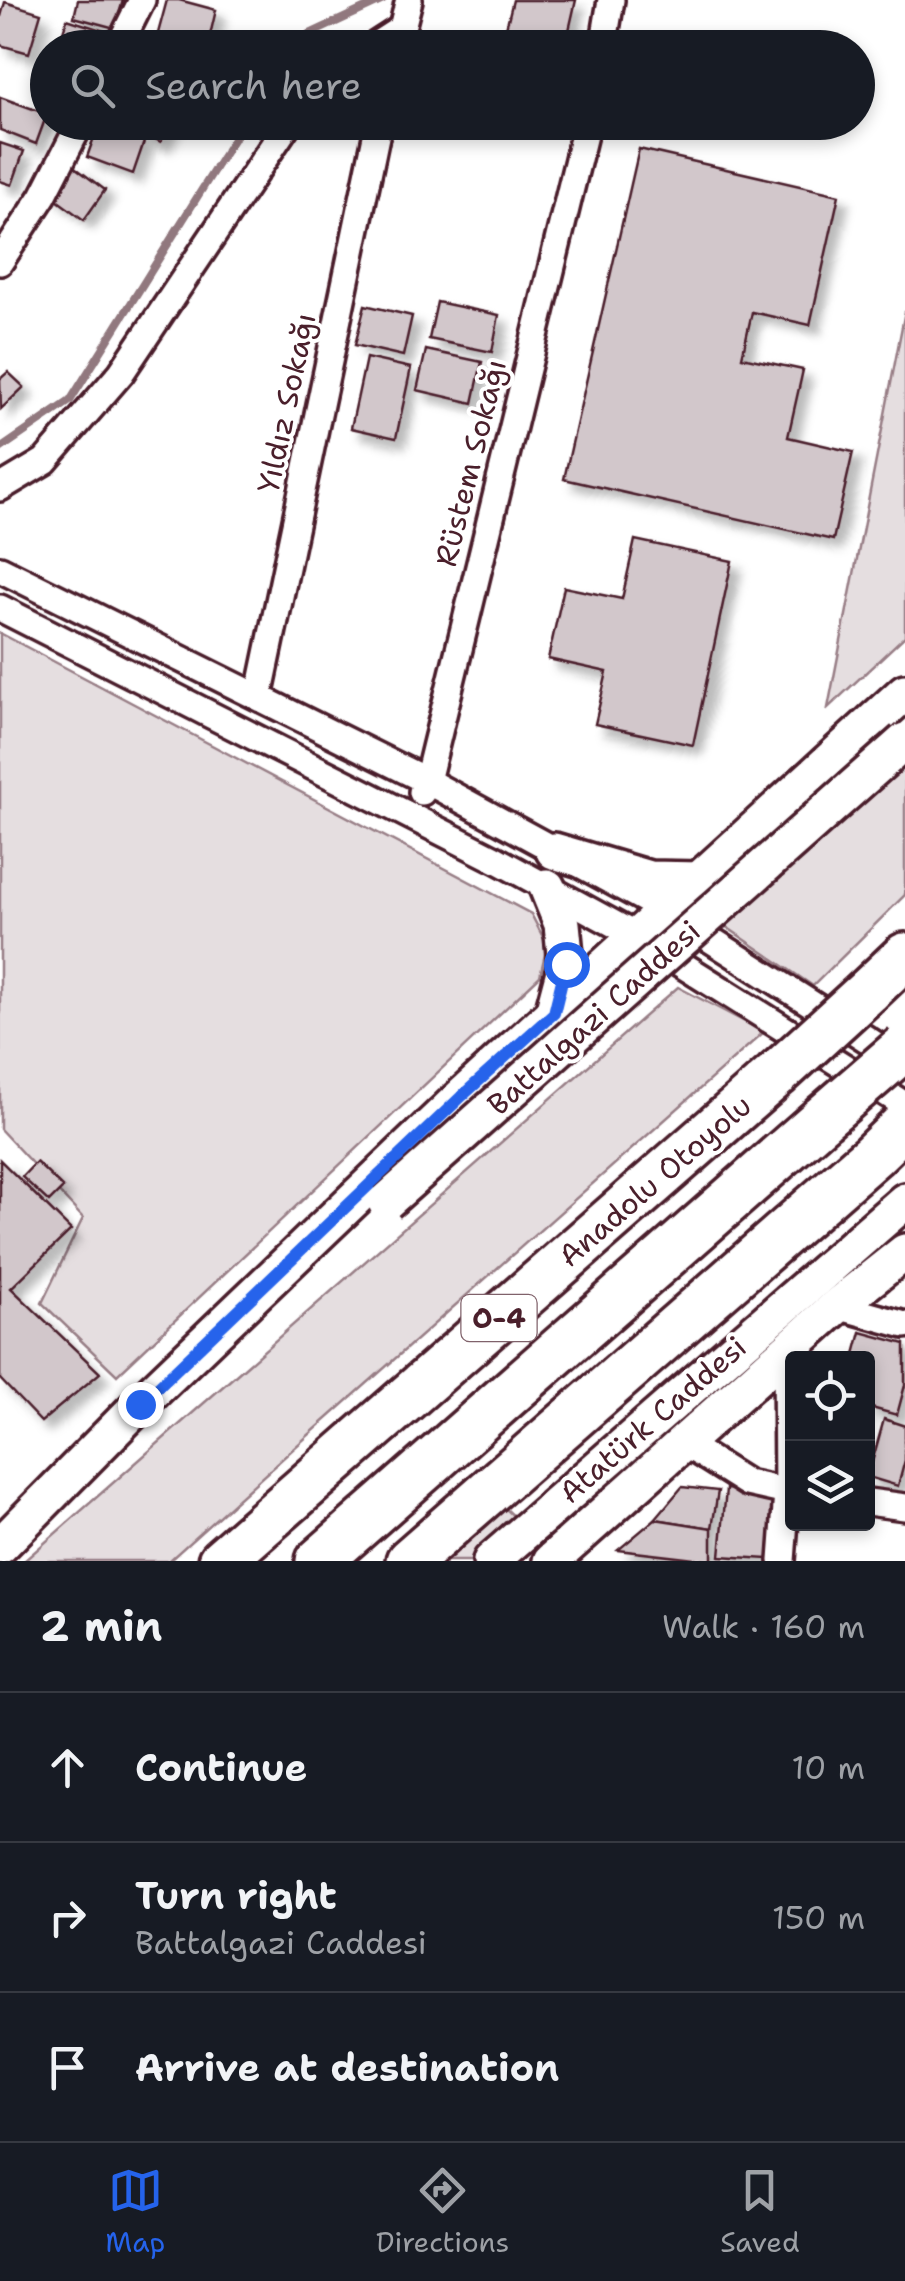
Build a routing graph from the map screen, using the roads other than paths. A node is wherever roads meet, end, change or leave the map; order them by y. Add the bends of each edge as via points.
1 (142, 0) edge
2 (409, 0) edge
3 (612, 0) edge
4 (127, 30) edge
5 (402, 30) edge
6 (606, 30) edge
7 (72, 140) edge
8 (277, 140) edge
9 (376, 140) edge
10 (583, 140) edge
11 (0, 262) edge
12 (0, 488) edge
13 (0, 568) edge
14 (0, 608) edge
15 (905, 692) edge
16 (259, 697) junction
17 (905, 741) edge
18 (427, 781) junction
19 (410, 817) junction
20 (554, 851) junction
21 (700, 880) junction
22 (548, 887) junction
23 (666, 911) junction
24 (638, 937) junction
25 (905, 956) edge
26 (554, 1013) junction
27 (905, 1047) edge
28 (905, 1064) edge
29 (905, 1105) edge
30 (905, 1124) edge
31 (905, 1201) edge
32 (905, 1252) edge
33 (837, 1306) junction
34 (905, 1325) edge
35 (786, 1351) edge
36 (785, 1352) edge
37 (140, 1404) junction
38 (685, 1444) junction
39 (785, 1492) edge
40 (875, 1503) edge
41 (905, 1506) edge
42 (786, 1531) edge
43 (0, 1545) edge
44 (221, 1561) edge
45 (319, 1561) edge
46 (409, 1561) edge
47 (491, 1561) edge
48 (551, 1561) edge
49 (782, 1561) edge

1 - 4 street
2 - 5 street
3 - 6 street
7 - 11 street
8 - 12 street via 121,373 45,462
9 - 16 street, Yıldız Sokağı
10 - 18 street, Rüstem Sokağı
13 - 16 street
14 - 19 street
15 - 21 main road, Battalgazi Caddesi
16 - 18 street
17 - 37 main road, Battalgazi Caddesi, bridge via 306,1273
18 - 19 street, Rüstem Sokağı
18 - 20 street
19 - 22 street
20 - 21 main road via 649,878
20 - 23 street
21 - 23 main road, Battalgazi Caddesi
22 - 24 street
22 - 26 main road via 562,924 566,964
23 - 24 main road, Battalgazi Caddesi
23 - 28 street
24 - 26 main road, Battalgazi Caddesi
24 - 29 street
25 - 44 highway, Anadolu Otoyolu / O-4, bridge
26 - 37 main road, Battalgazi Caddesi
27 - 45 highway, Anadolu Otoyolu / O-4, bridge
30 - 46 highway
31 - 47 main road, Atatürk Caddesi
32 - 33 main road, Atatürk Caddesi
33 - 34 street
33 - 35 main road, Atatürk Caddesi
36 - 38 main road, Atatürk Caddesi
37 - 43 main road, Battalgazi Caddesi
38 - 39 street via 746,1483
38 - 48 main road, Atatürk Caddesi
40 - 41 street
42 - 49 street

